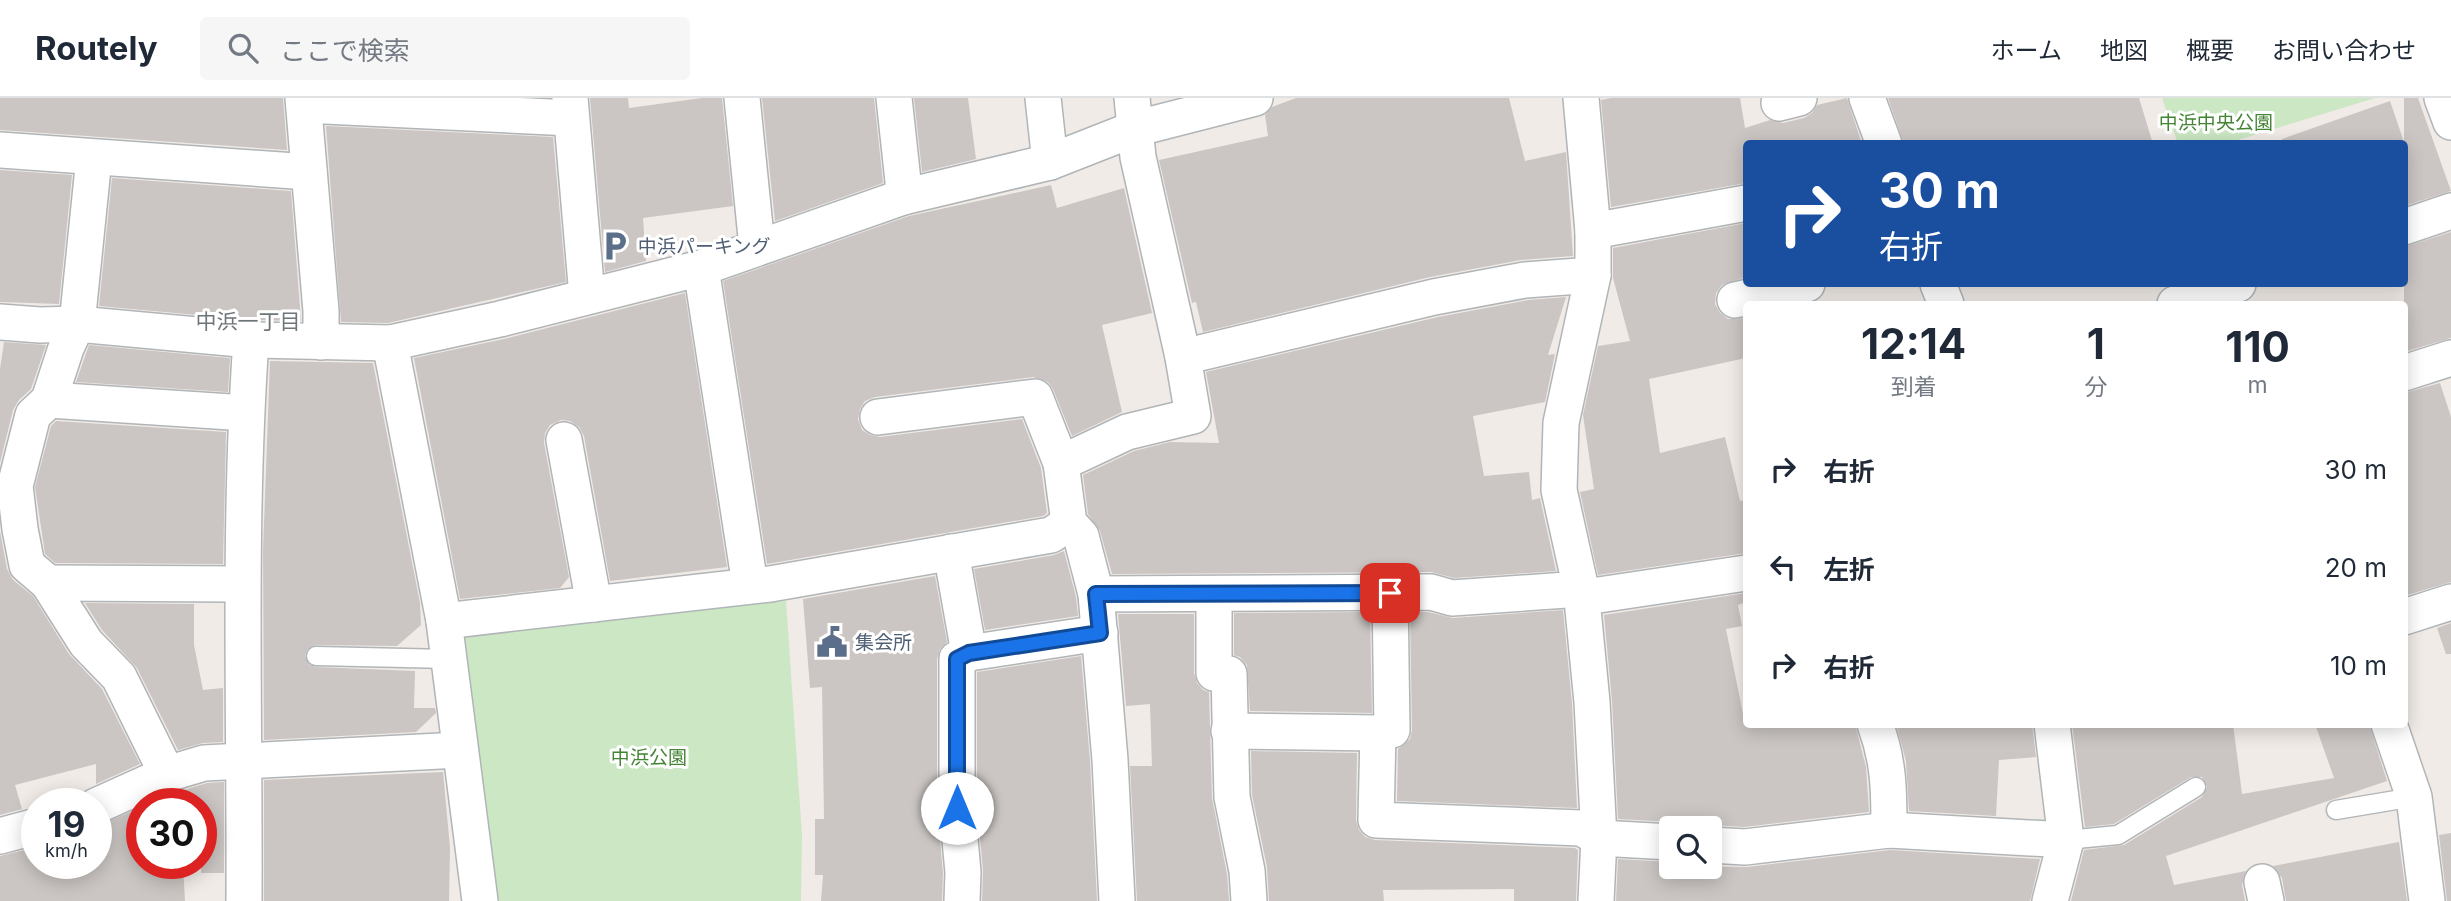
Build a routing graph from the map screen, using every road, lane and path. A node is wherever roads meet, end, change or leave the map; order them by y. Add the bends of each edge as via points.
1 (742, 98) edge
2 (894, 98) edge
3 (1043, 98) edge
4 (1255, 98) edge
5 (1581, 98) edge
6 (1867, 98) edge
7 (2442, 98) edge
8 (303, 102) edge
9 (571, 108) edge
10 (1134, 114) edge
11 (2451, 122) edge
12 (1883, 140) edge
13 (0, 150) edge
14 (94, 158) junction
15 (1050, 162) junction
16 (309, 172) junction
17 (903, 197) junction
18 (1743, 204) edge
19 (2451, 211) edge
20 (2408, 226) edge
21 (1593, 231) junction
22 (757, 247) junction
23 (701, 268) junction
24 (1593, 275) junction
25 (1794, 287) edge
26 (2229, 287) edge
27 (587, 296) junction
28 (1735, 300) dead end
29 (2184, 301) edge
30 (0, 322) edge
31 (77, 324) junction
32 (251, 340) junction
33 (321, 342) junction
34 (390, 343) junction
35 (1183, 357) junction
36 (2451, 358) edge
37 (2408, 372) edge
38 (48, 400) junction
39 (246, 414) junction
40 (877, 417) dead end
41 (564, 440) dead end
42 (1061, 463) junction
43 (8, 485) edge
44 (1069, 523) junction
45 (951, 552) junction
46 (1743, 573) edge
47 (25, 574) edge
48 (242, 584) junction
49 (748, 586) junction
50 (1581, 589) junction
51 (1390, 593) junction
52 (1096, 594) junction
53 (1214, 595) junction
54 (2451, 602) edge
55 (594, 604) junction
56 (2408, 616) edge
57 (444, 621) junction
58 (1100, 633) junction
59 (969, 653) junction
60 (316, 656) dead end
61 (449, 659) junction
62 (1876, 728) edge
63 (2052, 728) edge
64 (2390, 728) edge
65 (1229, 731) junction
66 (1378, 733) junction
67 (460, 750) junction
68 (245, 761) junction
69 (167, 774) junction
70 (2196, 787) dead end
71 (2414, 797) junction
72 (112, 799) edge
73 (2336, 810) dead end
74 (21, 830) edge
75 (1889, 830) junction
76 (0, 836) edge
77 (1598, 838) junction
78 (2066, 840) junction
79 (1659, 841) edge
80 (1722, 846) edge
81 (244, 901) edge
82 (480, 901) edge
83 (962, 901) edge
84 (1117, 901) edge
85 (1249, 901) edge
86 (1596, 901) edge
87 (2050, 901) edge
88 (2427, 901) edge

1 - 22 street
2 - 17 street
3 - 15 street
4 - 10 street
5 - 21 street
6 - 12 street
7 - 11 street
8 - 9 street
8 - 16 street
9 - 27 street
10 - 15 street
10 - 35 street via 1138,158
13 - 14 street
14 - 16 street
14 - 31 street
15 - 17 street
16 - 33 street
17 - 22 street
18 - 21 street
19 - 20 street
21 - 24 street
22 - 23 street
23 - 27 street
23 - 49 street
24 - 35 street via 1525,280 1434,297
24 - 50 street via 1561,436 1559,490
25 - 28 street
26 - 29 street
27 - 34 street
30 - 31 street
31 - 32 street
31 - 38 street
32 - 33 street
32 - 39 street
33 - 34 street
34 - 57 street
35 - 42 street via 1193,416 1127,432
36 - 37 street
38 - 39 street
38 - 43 street via 33,415
39 - 48 street
40 - 42 street via 1035,397
41 - 55 street
42 - 44 street
43 - 47 street
44 - 45 street via 1051,534
44 - 52 street via 1081,536
45 - 49 street
45 - 59 street
46 - 50 street via 1592,596
47 - 48 street
47 - 69 street via 119,677
48 - 68 street
49 - 55 street
50 - 51 street via 1452,598 1431,592
50 - 77 street
51 - 53 street
51 - 66 street via 1392,730
52 - 53 street
52 - 58 street
53 - 65 street via 1214,673 1229,674
54 - 56 street
55 - 57 street
57 - 61 street
58 - 59 street
58 - 84 street
59 - 83 street via 957,659
60 - 61 lane
61 - 67 street
62 - 75 street via 1889,779
63 - 78 street
64 - 71 street
65 - 66 street
65 - 85 street via 1232,797
66 - 77 street via 1376,820 1581,828
67 - 68 street
67 - 82 street
68 - 69 street via 204,763
68 - 81 street
69 - 72 street
70 - 78 lane via 2118,835
71 - 73 lane
71 - 88 street
74 - 76 street
75 - 78 street
75 - 80 street
77 - 79 street
77 - 86 street
78 - 87 street

